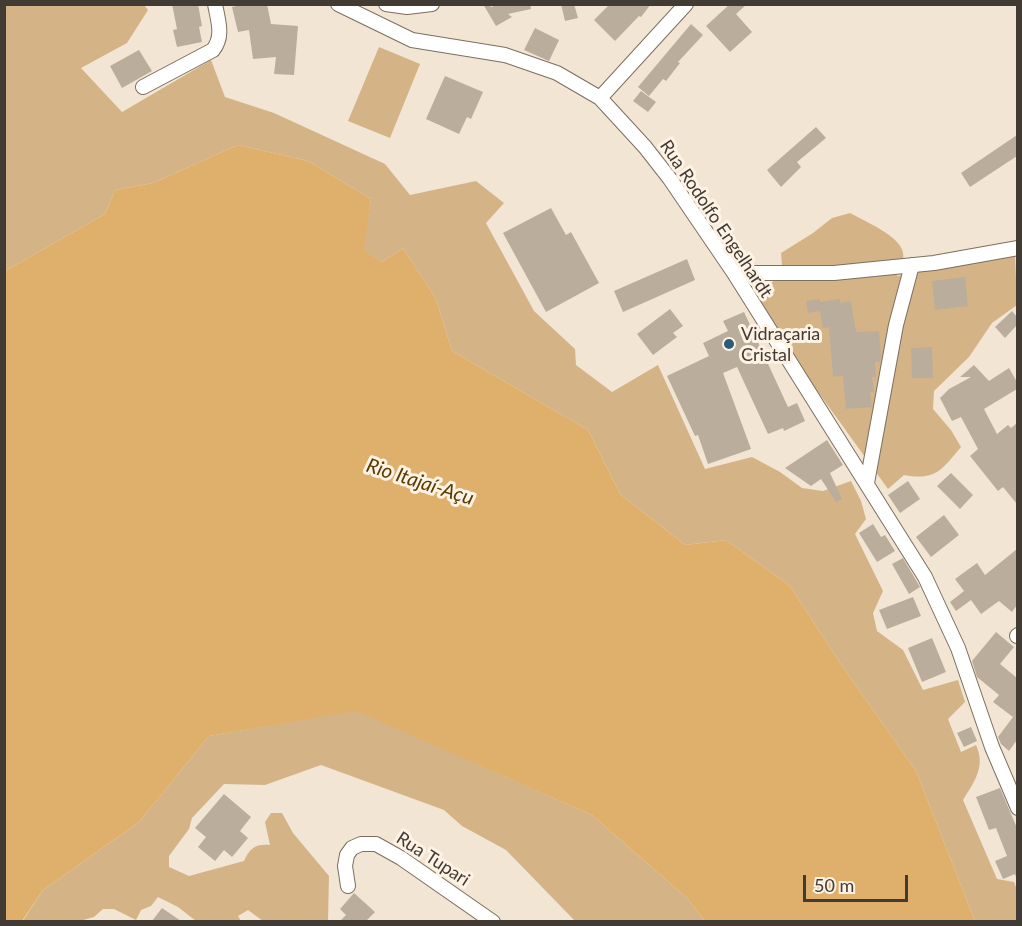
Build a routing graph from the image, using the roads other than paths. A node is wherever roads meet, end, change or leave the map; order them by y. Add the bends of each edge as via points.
1 (215, 4) edge
2 (338, 4) edge
3 (386, 4) edge
4 (432, 4) edge
5 (686, 4) edge
6 (143, 87) dead end
7 (600, 98) junction
8 (1017, 248) edge
9 (912, 265) junction
10 (734, 273) junction
11 (867, 483) junction
12 (1017, 808) edge
13 (348, 886) dead end
14 (493, 921) edge

1 - 6 street via 221,36 213,50
2 - 7 street, Rua Rodolfo Engelhardt via 412,40 505,55 557,73
3 - 4 street
5 - 7 street
7 - 10 street, Rua Rodolfo Engelhardt via 664,171
8 - 9 street
9 - 10 street via 834,273
9 - 11 street via 896,325
10 - 11 street, Rua Rodolfo Engelhardt
11 - 12 street, Rua Rodolfo Engelhardt via 925,577 957,648
13 - 14 street, Rua Tupari via 347,855 361,844 376,844

